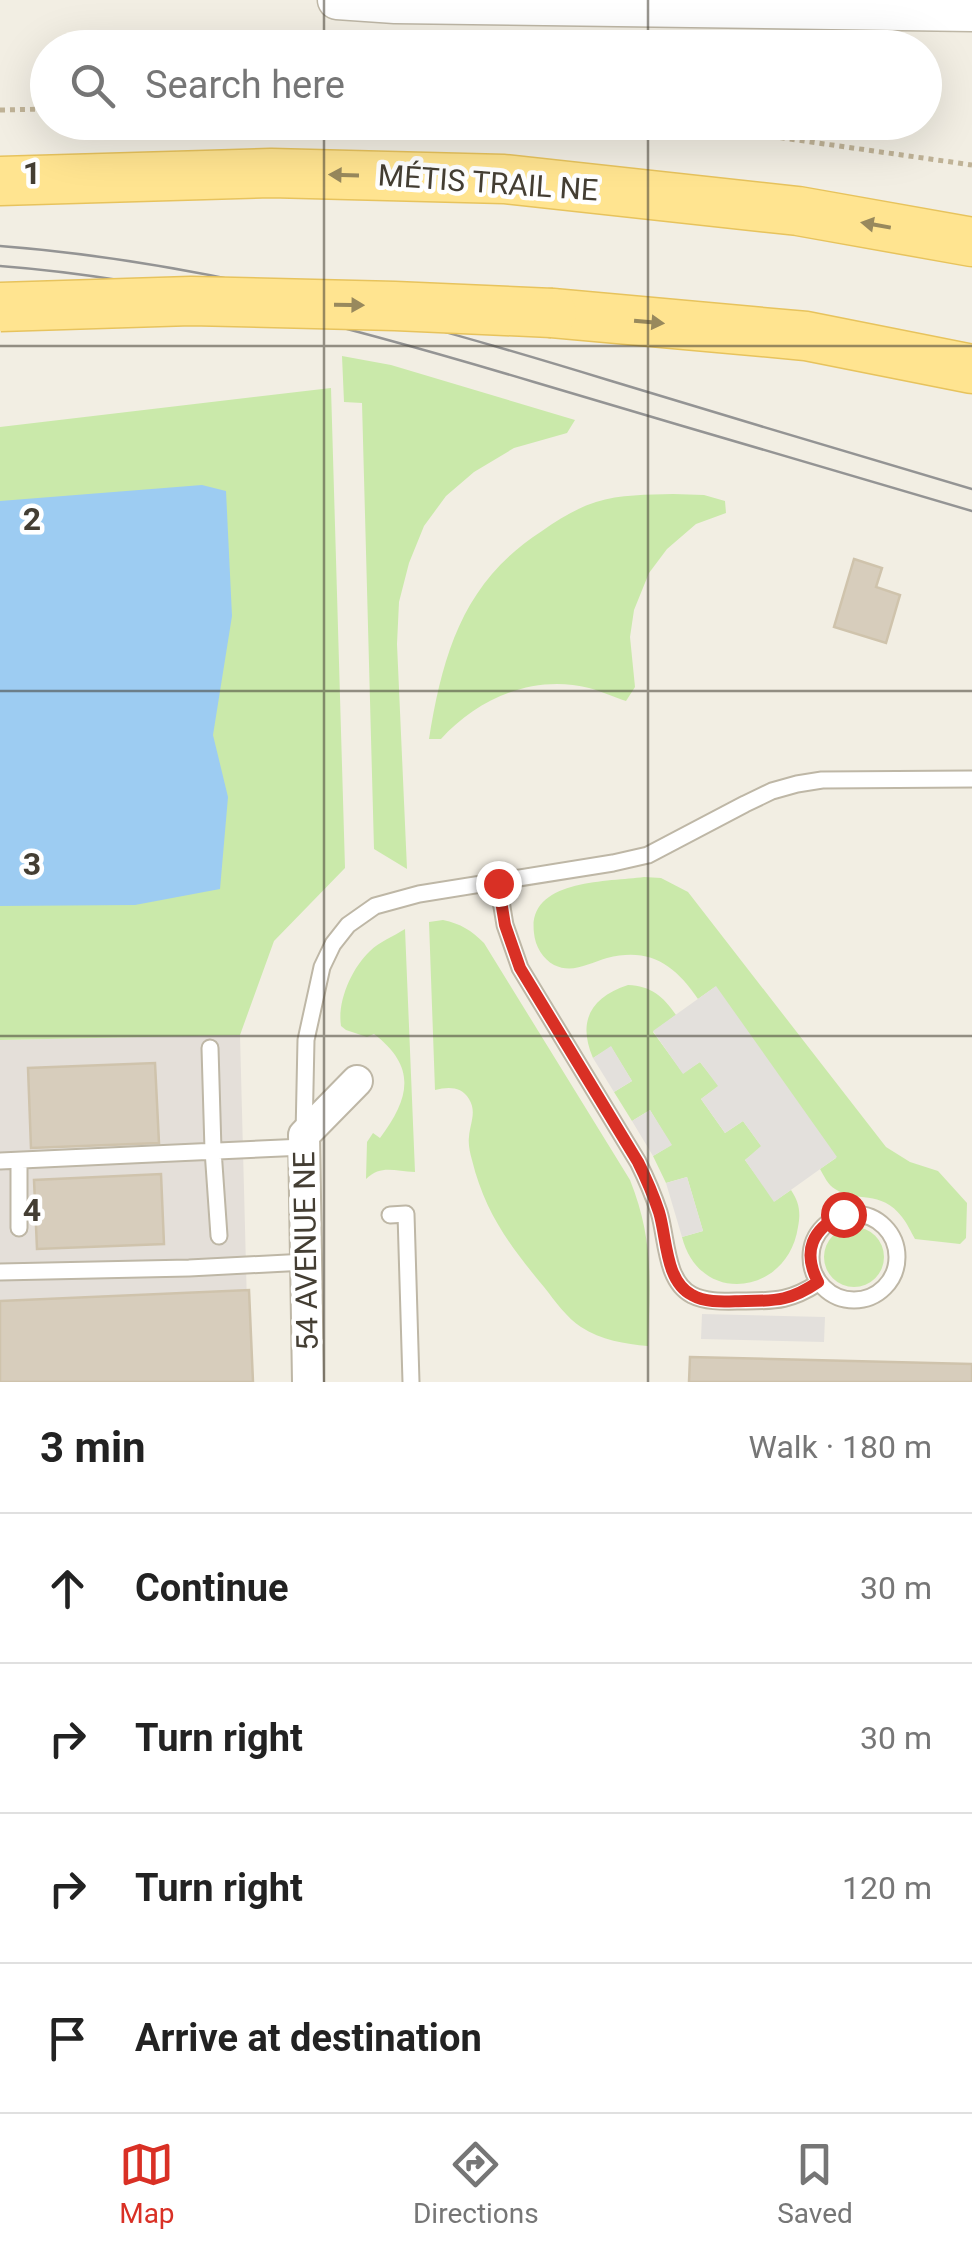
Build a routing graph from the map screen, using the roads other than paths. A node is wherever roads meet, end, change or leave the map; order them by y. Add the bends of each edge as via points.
1 (337, 0) edge
2 (972, 12) edge
3 (0, 181) edge
4 (972, 242) edge
5 (251, 302) junction
6 (0, 306) edge
7 (0, 334) edge
8 (972, 369) edge
9 (972, 779) edge
10 (498, 883) junction
11 (210, 1048) dead end
12 (356, 1081) dead end
13 (304, 1141) junction
14 (213, 1150) junction
15 (0, 1161) edge
16 (18, 1161) junction
17 (390, 1214) dead end
18 (19, 1228) dead end
19 (219, 1236) dead end
20 (306, 1262) junction
21 (0, 1272) edge
22 (818, 1282) junction
23 (308, 1382) edge
24 (411, 1382) edge

1 - 2 street
4 -> 3 main road, MÉTIS TRAIL NE via 798,210 504,179 271,173
5 - 6 main road, bridge
5 - 7 main road via 223,320
5 -> 8 main road, bridge via 552,313 806,336
9 - 10 lane via 797,784 648,855
10 - 13 lane via 375,906 333,944 306,1040
10 - 22 lane via 520,968 638,1162 678,1283 698,1298 744,1301 786,1299
11 - 14 lane
12 - 13 street, 54 AVENUE NE
13 - 14 lane
13 - 20 street, 54 AVENUE NE
14 - 16 lane
14 - 19 lane
15 - 16 lane
16 - 18 lane
17 - 24 lane via 406,1214
20 - 21 lane
20 - 23 street, 54 AVENUE NE
22 - 22 lane via 842,1299 883,1289 897,1264 884,1224 858,1213 830,1220 812,1242

